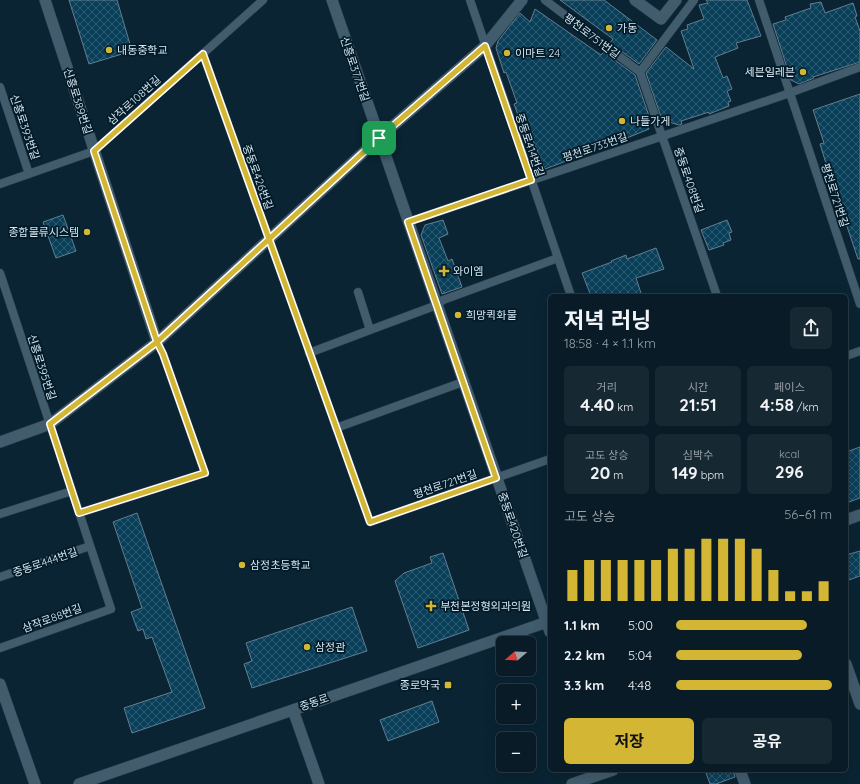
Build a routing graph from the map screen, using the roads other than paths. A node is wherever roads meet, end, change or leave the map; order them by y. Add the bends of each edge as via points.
1 (45, 0) edge
2 (263, 0) edge
3 (332, 0) edge
4 (470, 0) edge
5 (522, 0) edge
6 (545, 0) edge
7 (635, 0) edge
8 (676, 0) edge
9 (694, 0) edge
10 (758, 0) edge
11 (485, 46) junction
12 (203, 54) junction
13 (860, 67) edge
14 (640, 72) junction
15 (0, 87) edge
16 (790, 93) junction
17 (662, 136) junction
18 (379, 138) junction
19 (94, 151) junction
20 (29, 174) junction
21 (531, 180) junction
22 (0, 184) edge
23 (408, 222) junction
24 (269, 240) junction
25 (558, 258) junction
26 (0, 272) edge
27 (358, 292) dead end
28 (570, 294) edge
29 (716, 294) edge
30 (860, 304) edge
31 (436, 305) junction
32 (370, 330) junction
33 (157, 342) junction
34 (860, 351) edge
35 (309, 352) junction
36 (848, 355) edge
37 (463, 382) junction
38 (50, 424) junction
39 (336, 428) junction
40 (0, 442) edge
41 (548, 461) edge
42 (496, 478) junction
43 (72, 491) junction
44 (79, 513) junction
45 (0, 514) edge
46 (860, 515) edge
47 (848, 519) edge
48 (370, 522) joint
49 (90, 546) junction
50 (0, 578) edge
51 (110, 609) joint
52 (548, 622) edge
53 (548, 625) edge
54 (0, 648) edge
55 (848, 671) edge
56 (0, 684) edge
57 (853, 687) edge
58 (860, 704) edge
59 (293, 710) junction
60 (741, 772) edge
61 (599, 776) edge
62 (35, 784) edge
63 (79, 784) edge
64 (319, 784) edge
65 (572, 784) edge
66 (745, 784) edge

1 - 19 street, 신흥로389번길
2 - 12 lane, 삼작로108번길
3 - 18 street, 신흥로377번길
4 - 11 lane, 중동로414번길
5 - 11 street
6 - 14 lane, 평천로751번길
7 - 8 street via 661,19
9 - 14 lane
10 - 16 lane
11 - 18 street
11 - 21 lane, 중동로414번길
12 - 19 lane, 삼작로108번길
12 - 24 lane, 중동로426번길
13 - 16 lane, 평천로733번길
14 - 17 lane, 중동로408번길
15 - 20 lane, 신흥로393번길
16 - 17 lane, 평천로733번길
16 - 30 lane, 평천로721번길
17 - 21 lane, 평천로733번길
17 - 29 lane, 중동로408번길
18 - 23 street, 중동로420번길
18 - 24 street
19 - 20 lane, 삼작로108번길
19 - 33 street, 신흥로389번길
20 - 22 lane, 삼작로108번길
21 - 23 lane, 평천로733번길
21 - 25 lane, 중동로414번길
23 - 31 street, 중동로420번길
24 - 33 street
24 - 35 lane, 중동로426번길
25 - 28 lane, 중동로414번길
25 - 31 lane via 443,300
26 - 38 lane, 신흥로395번길
27 - 32 lane
31 - 32 lane
31 - 37 street, 중동로420번길
32 - 35 lane
33 - 38 street
33 - 44 lane, 신흥로389번길 via 205,473
34 - 36 lane
35 - 39 lane, 중동로426번길
37 - 39 lane
37 - 42 street, 중동로420번길
38 - 40 street
38 - 43 lane, 신흥로395번길
39 - 48 lane, 중동로426번길
41 - 42 lane, 평천로721번길
42 - 48 lane, 평천로721번길
42 - 52 street, 중동로420번길
43 - 44 lane, 신흥로395번길
43 - 45 lane
44 - 49 lane, 신흥로395번길
46 - 47 street
49 - 50 lane, 중동로444번길
49 - 51 lane, 신흥로395번길
51 - 54 lane, 삼작로88번길
53 - 59 street, 중동로
55 - 57 street
56 - 62 street
57 - 58 street
59 - 63 street, 중동로
59 - 64 street
60 - 66 street
61 - 65 street

